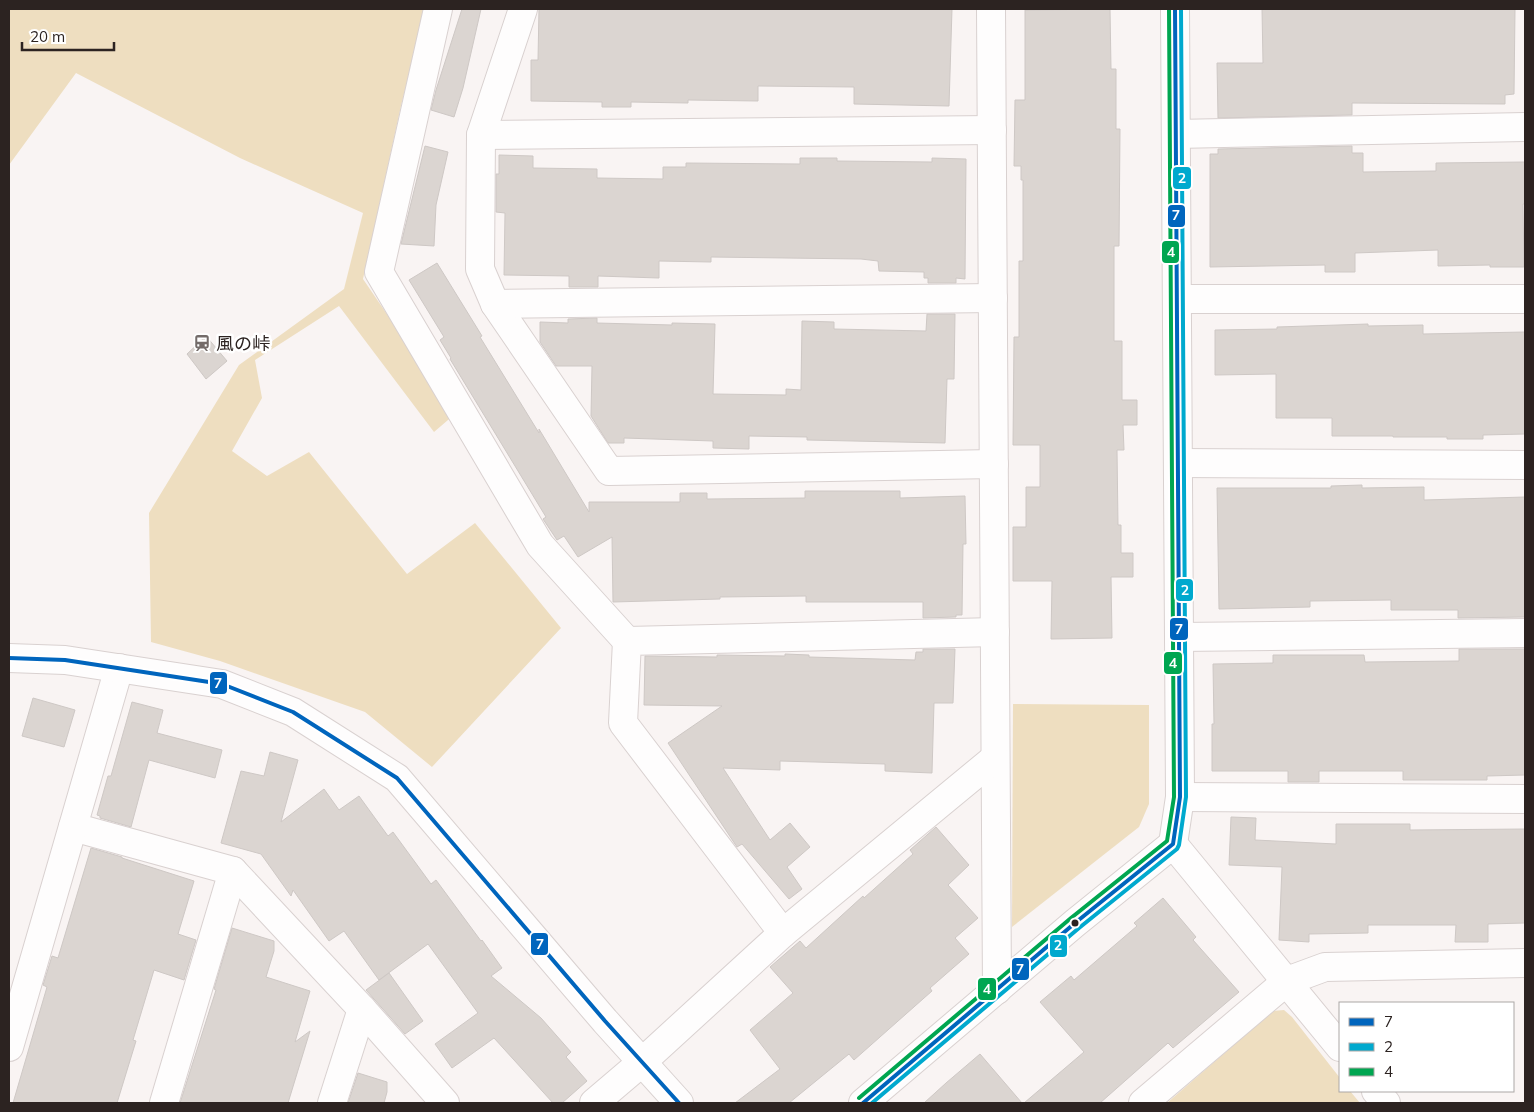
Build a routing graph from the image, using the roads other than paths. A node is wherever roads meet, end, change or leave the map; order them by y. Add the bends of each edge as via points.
1 (438, 9) edge
2 (523, 9) edge
3 (991, 9) edge
4 (1175, 9) edge
5 (1525, 127) edge
6 (992, 130) junction
7 (1176, 134) junction
8 (482, 135) junction
9 (993, 298) junction
10 (1177, 299) junction
11 (1525, 299) edge
12 (495, 304) junction
13 (1178, 463) junction
14 (994, 464) junction
15 (1525, 465) edge
16 (995, 632) junction
17 (1525, 633) edge
18 (1179, 637) junction
19 (627, 641) junction
20 (9, 658) edge
21 (119, 668) junction
22 (995, 758) junction
23 (1180, 797) junction
24 (1525, 799) edge
25 (73, 827) junction
26 (1173, 844) junction
27 (233, 871) junction
28 (783, 933) junction
29 (1525, 962) edge
30 (1287, 981) junction
31 (997, 990) junction
32 (362, 1009) junction
33 (1339, 1046) edge
34 (9, 1047) edge
35 (641, 1063) junction
36 (1377, 1092) edge
37 (164, 1103) edge
38 (332, 1103) edge
39 (445, 1103) edge
40 (594, 1103) edge
41 (678, 1103) edge
42 (864, 1103) edge
43 (1143, 1103) edge
44 (1386, 1103) edge

1 - 19 main road via 379,272 540,545
2 - 8 main road
3 - 6 main road
4 - 7 main road
5 - 7 main road
6 - 8 main road
6 - 9 main road
7 - 10 main road
8 - 12 main road via 480,269
9 - 12 main road
9 - 14 main road
10 - 11 main road
10 - 13 main road
12 - 14 main road via 609,470
13 - 15 main road
13 - 18 main road
14 - 16 main road
16 - 19 main road
16 - 22 main road
17 - 18 main road
18 - 23 main road
19 - 28 main road via 623,723
20 - 21 main road via 65,660
21 - 25 main road
21 - 35 main road via 231,687 293,712 398,778
22 - 28 main road
22 - 31 main road
23 - 24 main road
23 - 26 main road
25 - 27 main road
25 - 34 main road
26 - 30 main road
26 - 31 main road
27 - 32 main road
27 - 37 main road
28 - 35 main road
29 - 30 main road via 1325,967
30 - 33 main road
30 - 43 main road
31 - 42 main road
32 - 38 main road
32 - 39 main road
35 - 40 main road
35 - 41 main road
36 - 44 main road

